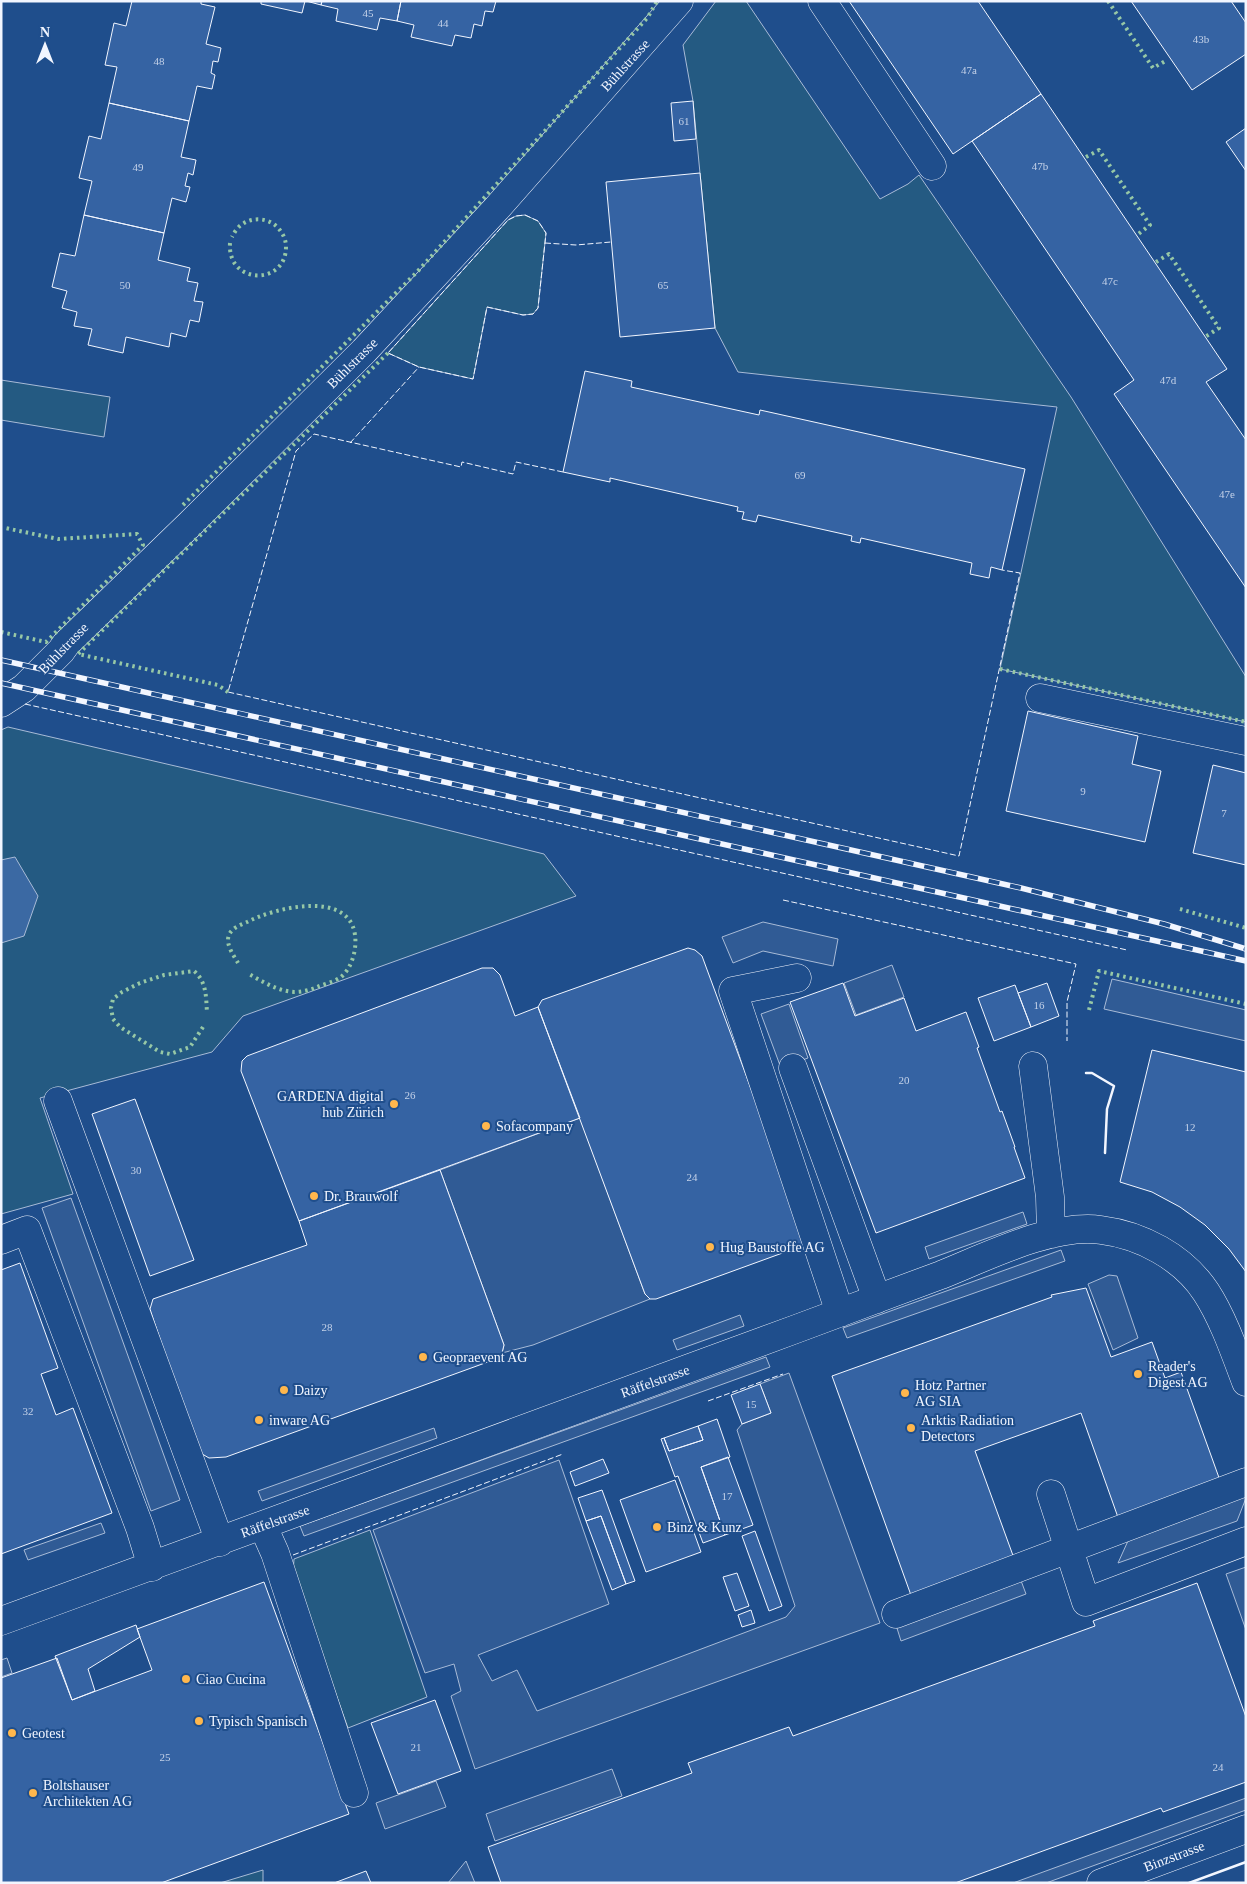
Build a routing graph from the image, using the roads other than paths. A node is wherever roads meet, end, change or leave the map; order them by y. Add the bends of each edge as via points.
1 (679, 1) edge
2 (822, 1) edge
3 (932, 166) dead end
4 (1040, 698) dead end
5 (1, 703) edge
6 (1246, 742) edge
7 (797, 978) dead end
8 (1033, 1066) dead end
9 (793, 1068) dead end
10 (58, 1101) dead end
11 (1051, 1234) junction
12 (1, 1240) edge
13 (877, 1299) junction
14 (840, 1312) junction
15 (1246, 1382) edge
16 (1246, 1482) edge
17 (1051, 1494) dead end
18 (263, 1526) junction
19 (1246, 1541) edge
20 (220, 1542) junction
21 (1070, 1548) junction
22 (152, 1567) junction
23 (896, 1614) dead end
24 (1, 1621) edge
25 (354, 1793) dead end
26 (1246, 1828) edge
27 (1101, 1883) edge

1 - 5 street, Bühlstrasse via 497,208 364,351 24,688
2 - 3 street
4 - 6 street
7 - 14 street via 733,990
8 - 11 street via 1050,1197
9 - 13 street
10 - 20 street
11 - 13 street, Räffelstrasse
11 - 15 street, Räffelstrasse via 1097,1229 1142,1240 1164,1252 1206,1291
12 - 22 street via 27,1230
13 - 14 street, Räffelstrasse
14 - 18 street, Räffelstrasse
16 - 21 street
17 - 21 street
18 - 20 street, Räffelstrasse
18 - 25 street
19 - 21 street via 1086,1602
20 - 22 street, Räffelstrasse
21 - 23 street
22 - 24 street, Räffelstrasse
26 - 27 street, Binzstrasse

